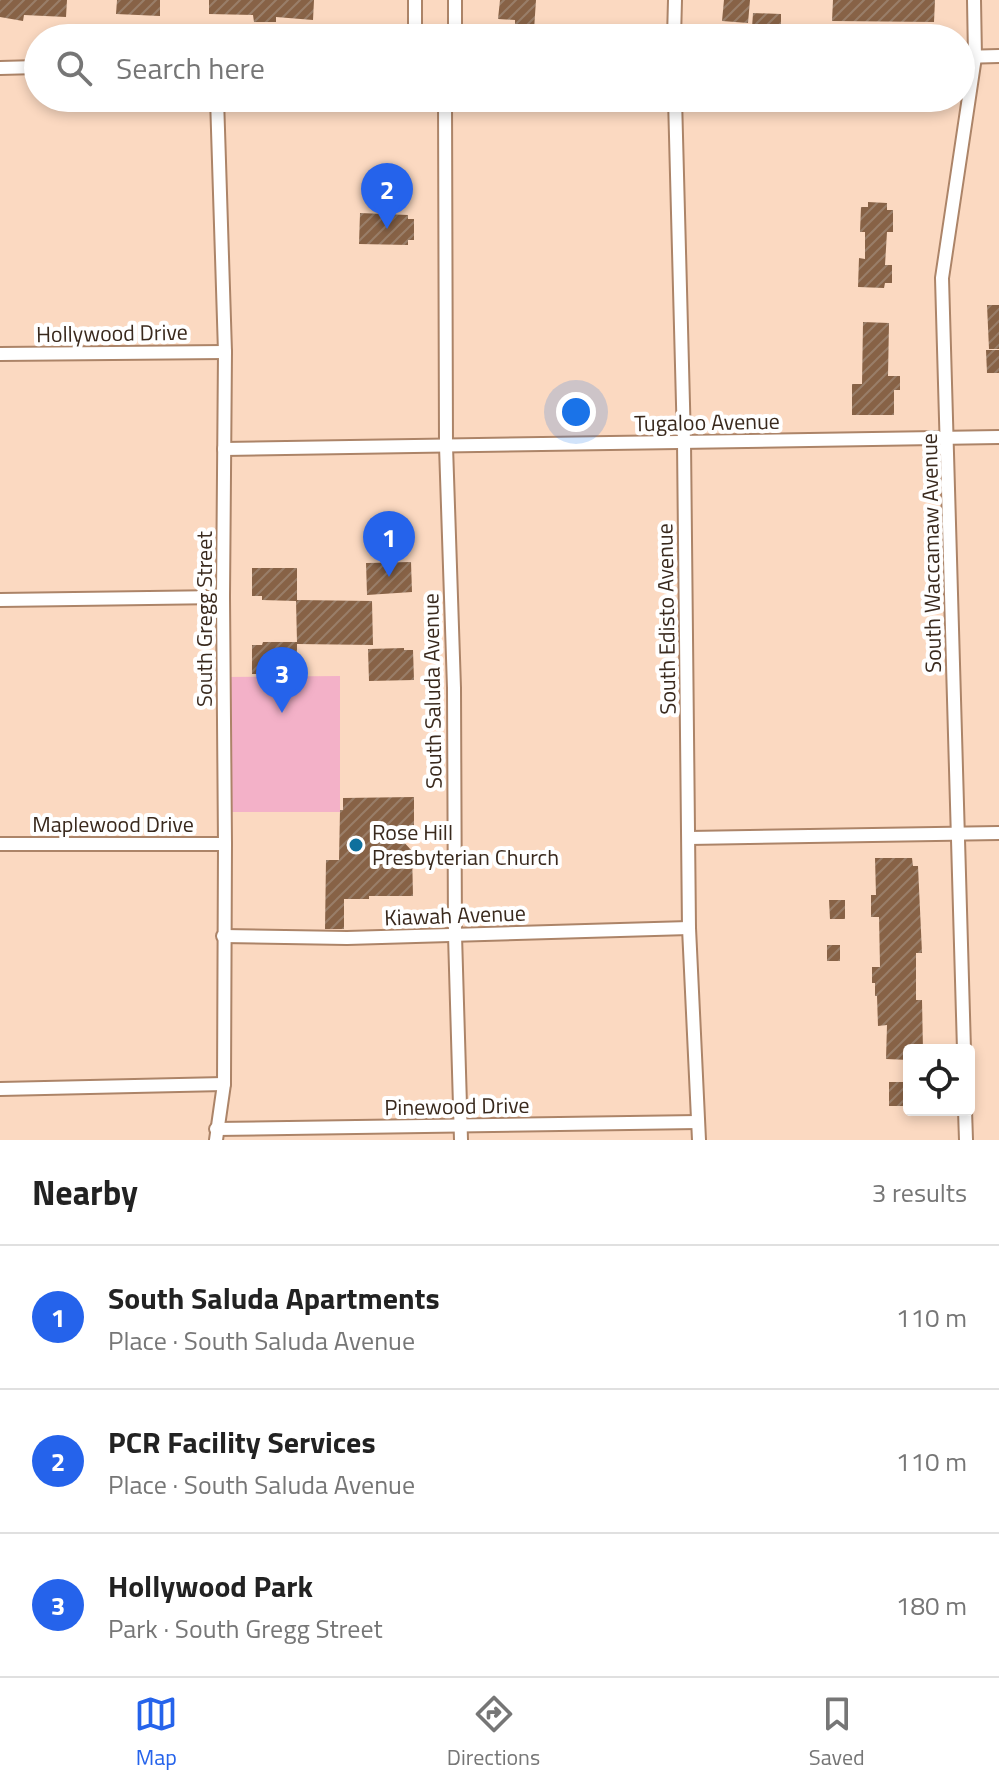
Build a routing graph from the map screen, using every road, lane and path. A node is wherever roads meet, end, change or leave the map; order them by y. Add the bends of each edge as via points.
1 (415, 0) edge
2 (455, 0) edge
3 (675, 0) edge
4 (974, 0) edge
5 (415, 24) edge
6 (455, 24) edge
7 (674, 24) edge
8 (971, 24) edge
9 (999, 56) edge
10 (975, 57) edge
11 (24, 67) edge
12 (0, 68) edge
13 (217, 112) edge
14 (445, 112) edge
15 (675, 112) edge
16 (962, 112) edge
17 (225, 352) junction
18 (0, 354) edge
19 (999, 437) edge
20 (949, 438) junction
21 (684, 442) junction
22 (446, 446) junction
23 (224, 449) junction
24 (223, 597) junction
25 (0, 600) edge
26 (958, 833) junction
27 (999, 833) edge
28 (689, 838) junction
29 (0, 844) edge
30 (225, 844) junction
31 (689, 928) junction
32 (455, 935) junction
33 (223, 936) junction
34 (964, 1044) edge
35 (224, 1084) junction
36 (0, 1089) edge
37 (965, 1116) edge
38 (698, 1122) junction
39 (461, 1125) junction
40 (216, 1134) edge
41 (461, 1140) edge
42 (699, 1140) edge
43 (966, 1140) edge

1 - 5 street
2 - 6 street
3 - 7 street
4 - 8 street, South Waccamaw Avenue
9 - 10 street
11 - 12 street
13 - 17 street, South Gregg Street
14 - 22 street, South Saluda Avenue
15 - 21 street, South Edisto Avenue
16 - 20 street, South Waccamaw Avenue via 942,278
17 - 18 street, Hollywood Drive
17 - 23 street, South Gregg Street
19 - 20 street, Tugaloo Avenue
20 - 21 street, Tugaloo Avenue
20 - 26 street, South Waccamaw Avenue
21 - 22 street, Tugaloo Avenue
21 - 28 street, South Edisto Avenue
22 - 23 street, Tugaloo Avenue
22 - 32 street, South Saluda Avenue
23 - 24 street, South Gregg Street
24 - 25 street
24 - 30 street, South Gregg Street
26 - 27 street
26 - 28 street
26 - 34 street, South Waccamaw Avenue
28 - 31 street, South Edisto Avenue
29 - 30 street, Maplewood Drive
30 - 33 street, South Gregg Street
31 - 32 street, Kiawah Avenue
31 - 38 street, South Edisto Avenue
32 - 33 street, Kiawah Avenue
32 - 39 street, South Saluda Avenue
33 - 35 street, South Gregg Street
35 - 36 street
35 - 40 street, South Gregg Street
37 - 43 street
38 - 39 street, Pinewood Drive
38 - 42 street, South Edisto Avenue
39 - 40 street, Pinewood Drive
39 - 41 street, South Saluda Avenue

